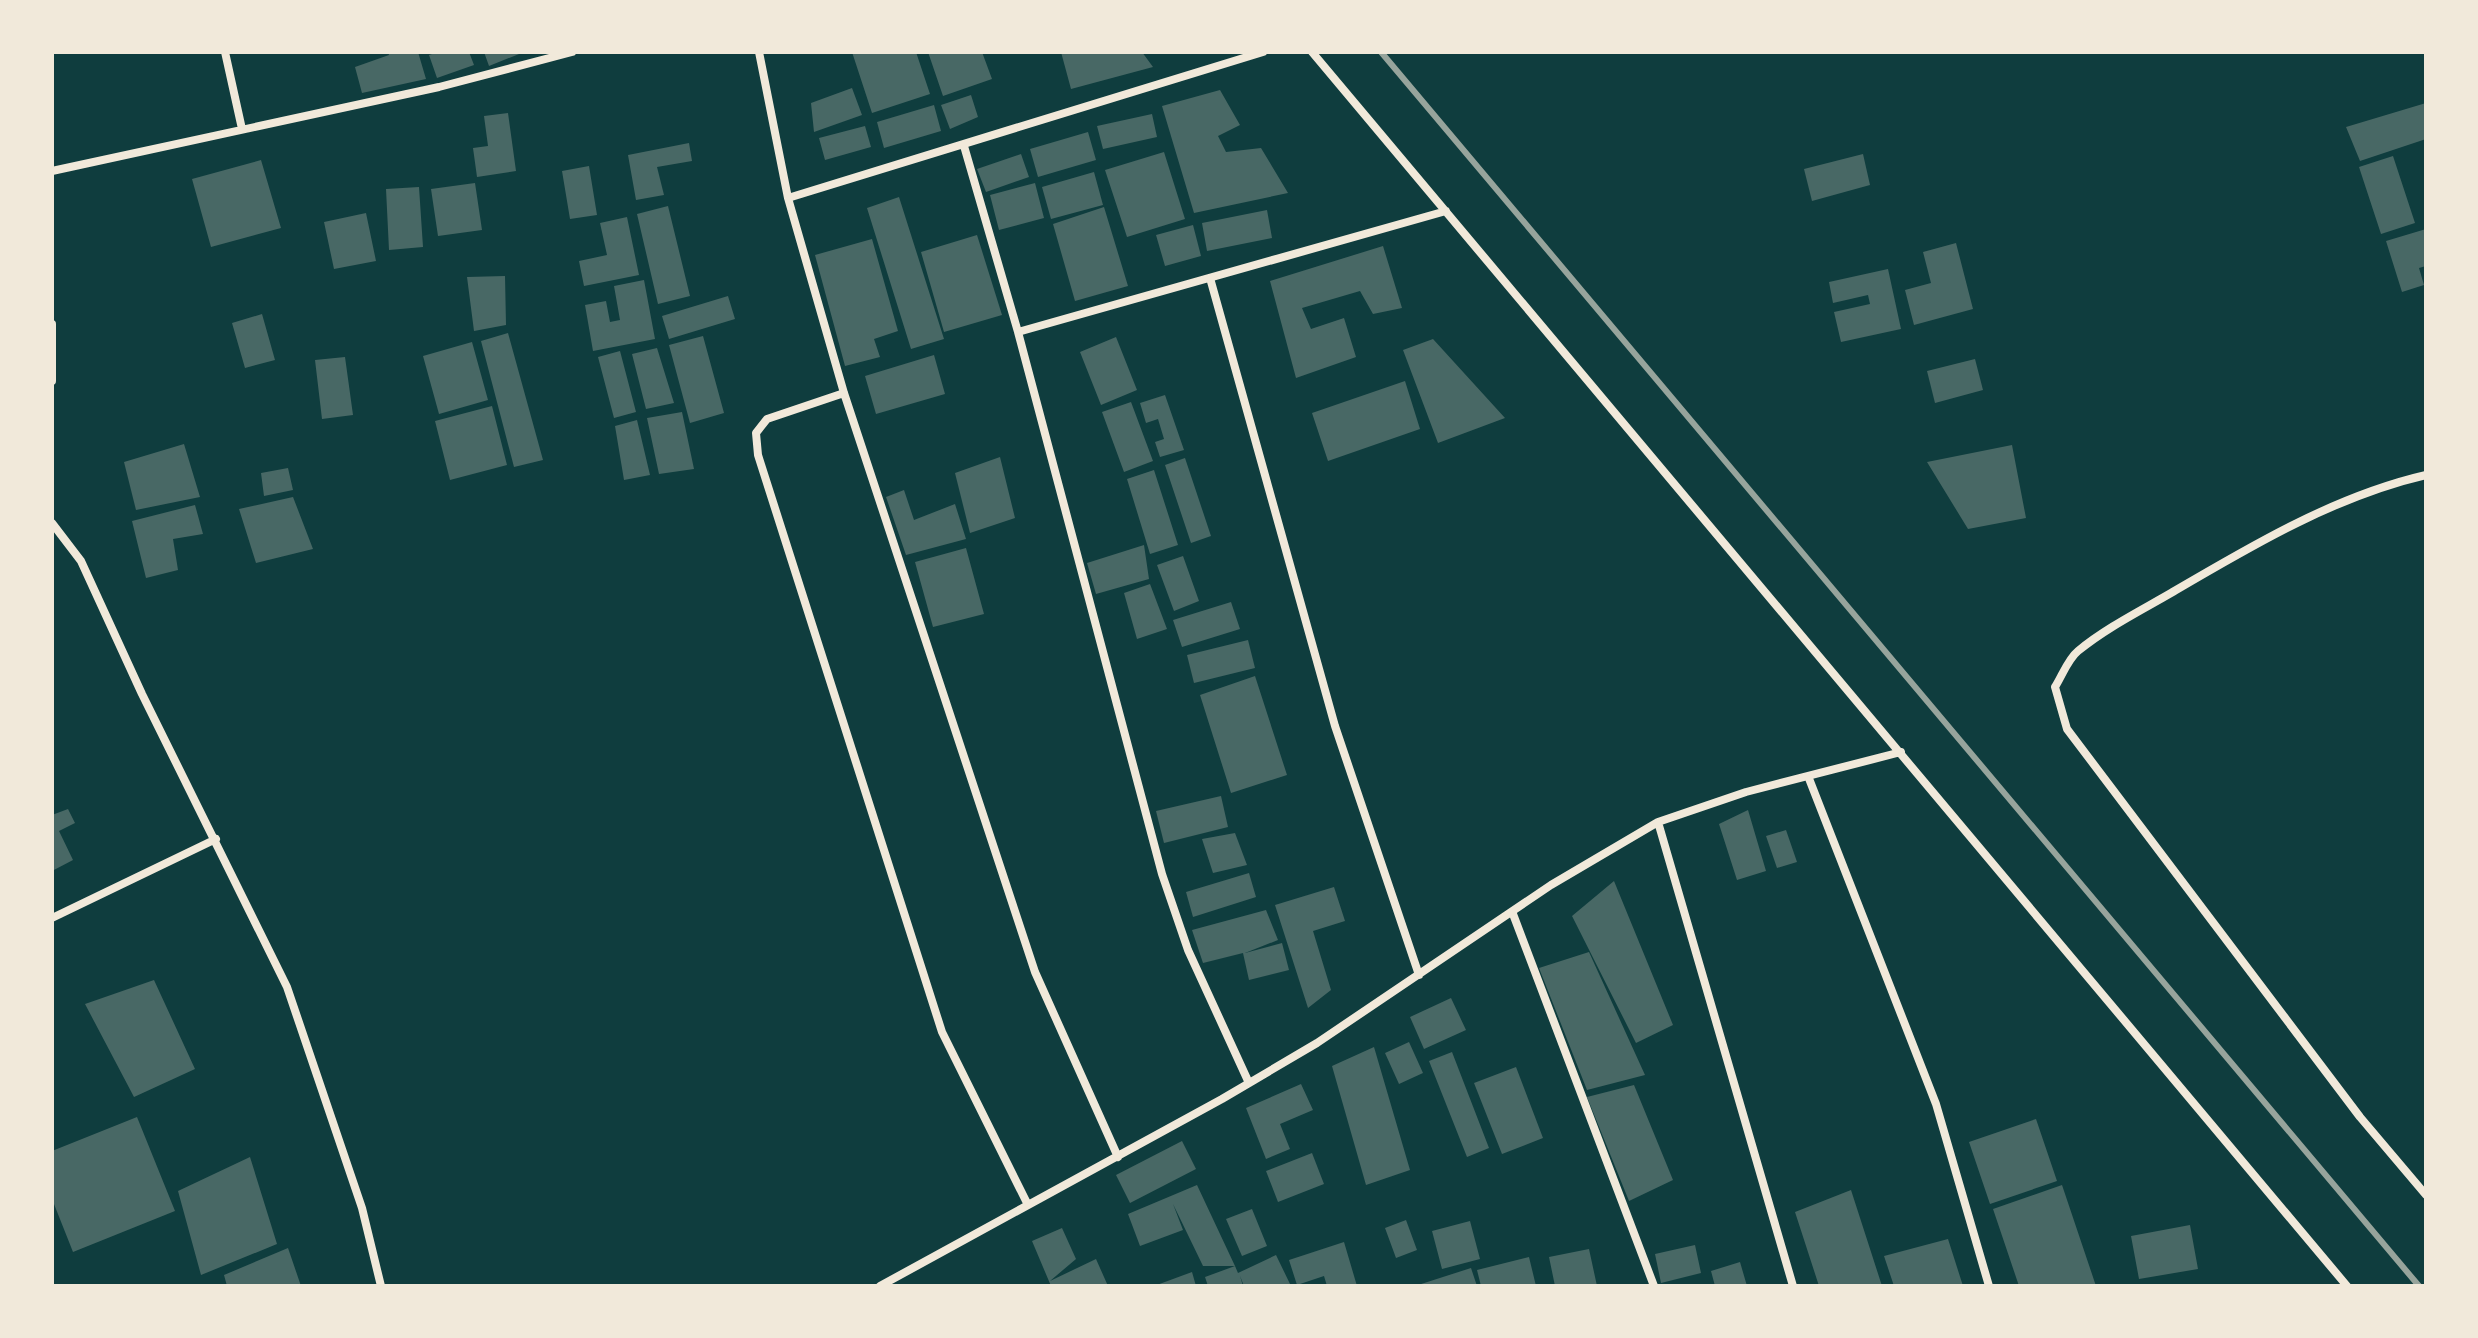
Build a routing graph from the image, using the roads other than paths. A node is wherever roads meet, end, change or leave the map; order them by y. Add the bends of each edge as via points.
1 (225, 52) edge
2 (572, 52) edge
3 (759, 52) edge
4 (1263, 52) edge
5 (1312, 52) edge
6 (242, 129) junction
7 (964, 146) junction
8 (52, 171) edge
9 (788, 198) junction
10 (1446, 211) junction
11 (1210, 278) junction
12 (52, 324) edge
13 (1018, 332) junction
14 (52, 381) edge
15 (844, 393) junction
16 (2426, 475) edge
17 (52, 523) edge
18 (1901, 752) junction
19 (1808, 776) junction
20 (1658, 822) junction
21 (216, 839) junction
22 (1513, 914) junction
23 (52, 918) edge
24 (1419, 975) junction
25 (1249, 1083) junction
26 (1118, 1157) junction
27 (2426, 1195) edge
28 (1027, 1203) junction
29 (381, 1286) edge
30 (880, 1286) edge
31 (1654, 1286) edge
32 (1793, 1286) edge
33 (1989, 1286) edge
34 (2347, 1286) edge

1 - 6 street
2 - 6 street
3 - 9 street
4 - 7 street
5 - 10 street
6 - 8 street
7 - 9 street
7 - 13 street
9 - 15 street
10 - 11 street
10 - 18 street
11 - 13 street
11 - 24 street via 1335,726
12 - 14 street
13 - 25 street via 1162,874 1188,950
15 - 26 street via 1035,972
15 - 28 street via 767,419 756,433 758,455 942,1032
16 - 27 street via 2339,504 2241,552 2075,653 2055,687 2067,729 2360,1117
17 - 21 street via 81,561
18 - 19 street
18 - 34 street
19 - 20 street
19 - 33 street via 1936,1104
20 - 22 street via 1551,885
20 - 32 street
21 - 23 street
21 - 29 street via 287,987 362,1208
22 - 24 street
22 - 31 street
24 - 25 street
25 - 26 street
26 - 28 street
28 - 30 street

